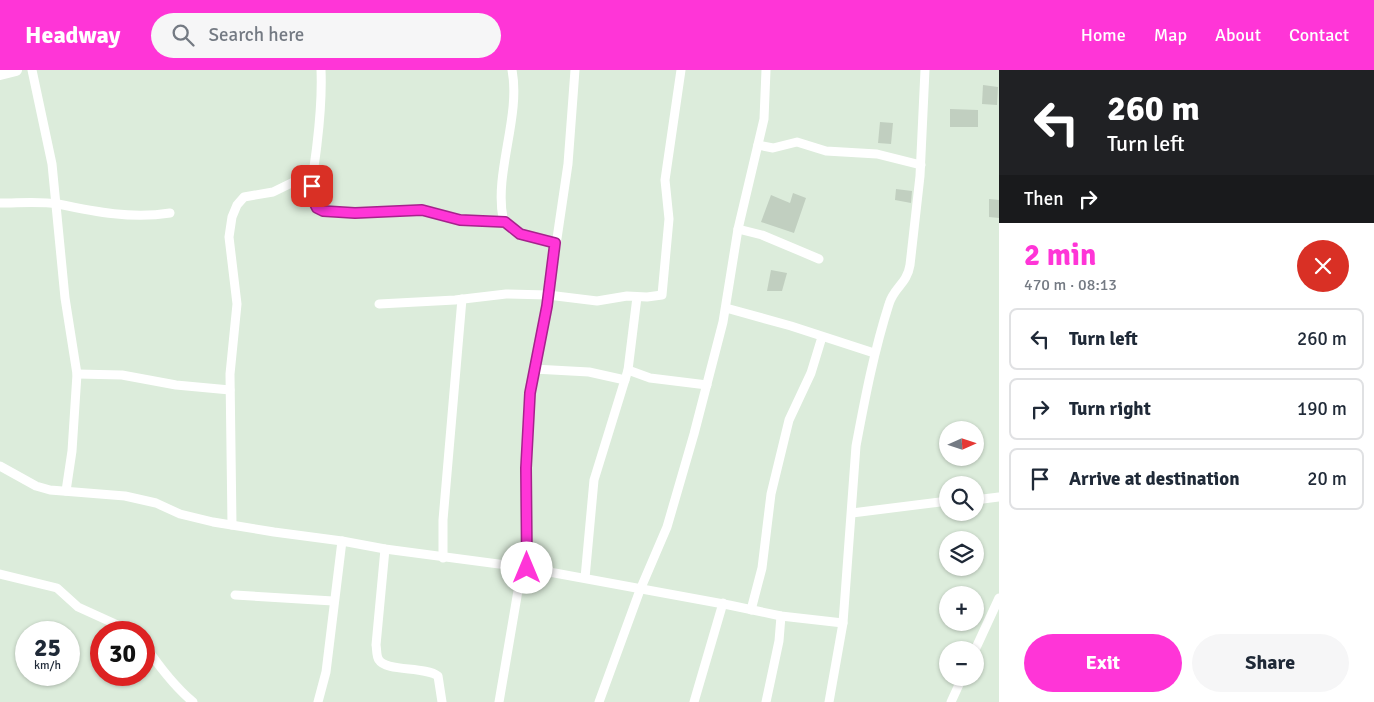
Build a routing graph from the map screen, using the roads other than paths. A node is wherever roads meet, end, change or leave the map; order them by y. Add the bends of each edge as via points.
1 (16, 70) edge
2 (32, 70) edge
3 (321, 70) edge
4 (512, 70) edge
5 (575, 70) edge
6 (681, 70) edge
7 (766, 70) edge
8 (925, 70) edge
9 (0, 74) edge
10 (758, 145) junction
11 (921, 165) junction
12 (314, 172) junction
13 (0, 203) edge
14 (58, 204) junction
15 (170, 213) dead end
16 (505, 222) junction
17 (738, 229) junction
18 (555, 243) junction
19 (819, 259) dead end
20 (548, 295) junction
21 (637, 297) junction
22 (462, 299) junction
23 (379, 304) dead end
24 (726, 308) junction
25 (822, 337) junction
26 (874, 353) junction
27 (534, 369) junction
28 (628, 370) junction
29 (77, 374) junction
30 (625, 380) junction
31 (707, 385) junction
32 (230, 390) junction
33 (0, 466) edge
34 (66, 491) junction
35 (999, 497) edge
36 (984, 499) edge
37 (939, 502) edge
38 (852, 513) junction
39 (232, 525) junction
40 (342, 540) junction
41 (386, 549) junction
42 (443, 558) junction
43 (524, 568) junction
44 (0, 574) edge
45 (585, 578) junction
46 (640, 590) junction
47 (235, 595) dead end
48 (999, 598) edge
49 (333, 601) junction
50 (722, 604) junction
51 (751, 610) junction
52 (781, 616) junction
53 (109, 621) edge
54 (843, 623) junction
55 (979, 641) edge
56 (155, 659) edge
57 (959, 686) edge
58 (954, 701) edge
59 (193, 702) edge
60 (318, 702) edge
61 (442, 702) edge
62 (499, 702) edge
63 (599, 702) edge
64 (694, 702) edge
65 (766, 702) edge
66 (829, 702) edge

1 - 9 street
2 - 14 street
3 - 12 street
4 - 16 street via 514,104 501,206
5 - 18 street via 568,164
6 - 21 street via 665,180 670,219 663,291 658,297
7 - 10 street via 764,119
8 - 11 street
10 - 11 street via 773,148 798,142 826,152 877,154
10 - 17 street
11 - 26 street via 908,276 892,295
12 - 16 street via 312,198 317,208 323,211 422,210 460,220
12 - 32 street via 272,192 244,197 237,205 229,237 237,304
13 - 14 street
14 - 15 street via 130,216
14 - 29 street
16 - 18 street via 520,234
17 - 19 street via 762,235
17 - 24 street
18 - 20 street
20 - 21 street via 597,301
20 - 22 street via 506,294
20 - 27 street
21 - 28 street
22 - 23 street
22 - 42 street via 443,520
24 - 25 street
24 - 31 street
25 - 26 street
25 - 51 street via 811,373 789,420 771,494 762,568
26 - 38 street via 856,446
27 - 30 street via 589,372
27 - 43 street via 526,468
28 - 30 street
28 - 31 street via 650,378
29 - 32 street via 122,375
29 - 34 street
30 - 45 street via 594,480
31 - 46 street via 666,527
32 - 39 street
33 - 34 street via 36,486
34 - 39 street via 125,496 180,514
35 - 36 street
37 - 38 street
38 - 54 street
39 - 40 street
40 - 41 street
40 - 49 street
41 - 42 street
41 - 61 street via 377,659 390,666 431,671 438,676
42 - 43 street
43 - 45 street
43 - 62 street
44 - 53 street via 57,588 78,607
45 - 46 street
46 - 50 street
46 - 63 street
47 - 49 street
48 - 55 street
49 - 60 street via 326,672
50 - 51 street
50 - 64 street
51 - 52 street
52 - 54 street
52 - 65 street
54 - 66 street
56 - 59 street via 175,687
57 - 58 street

